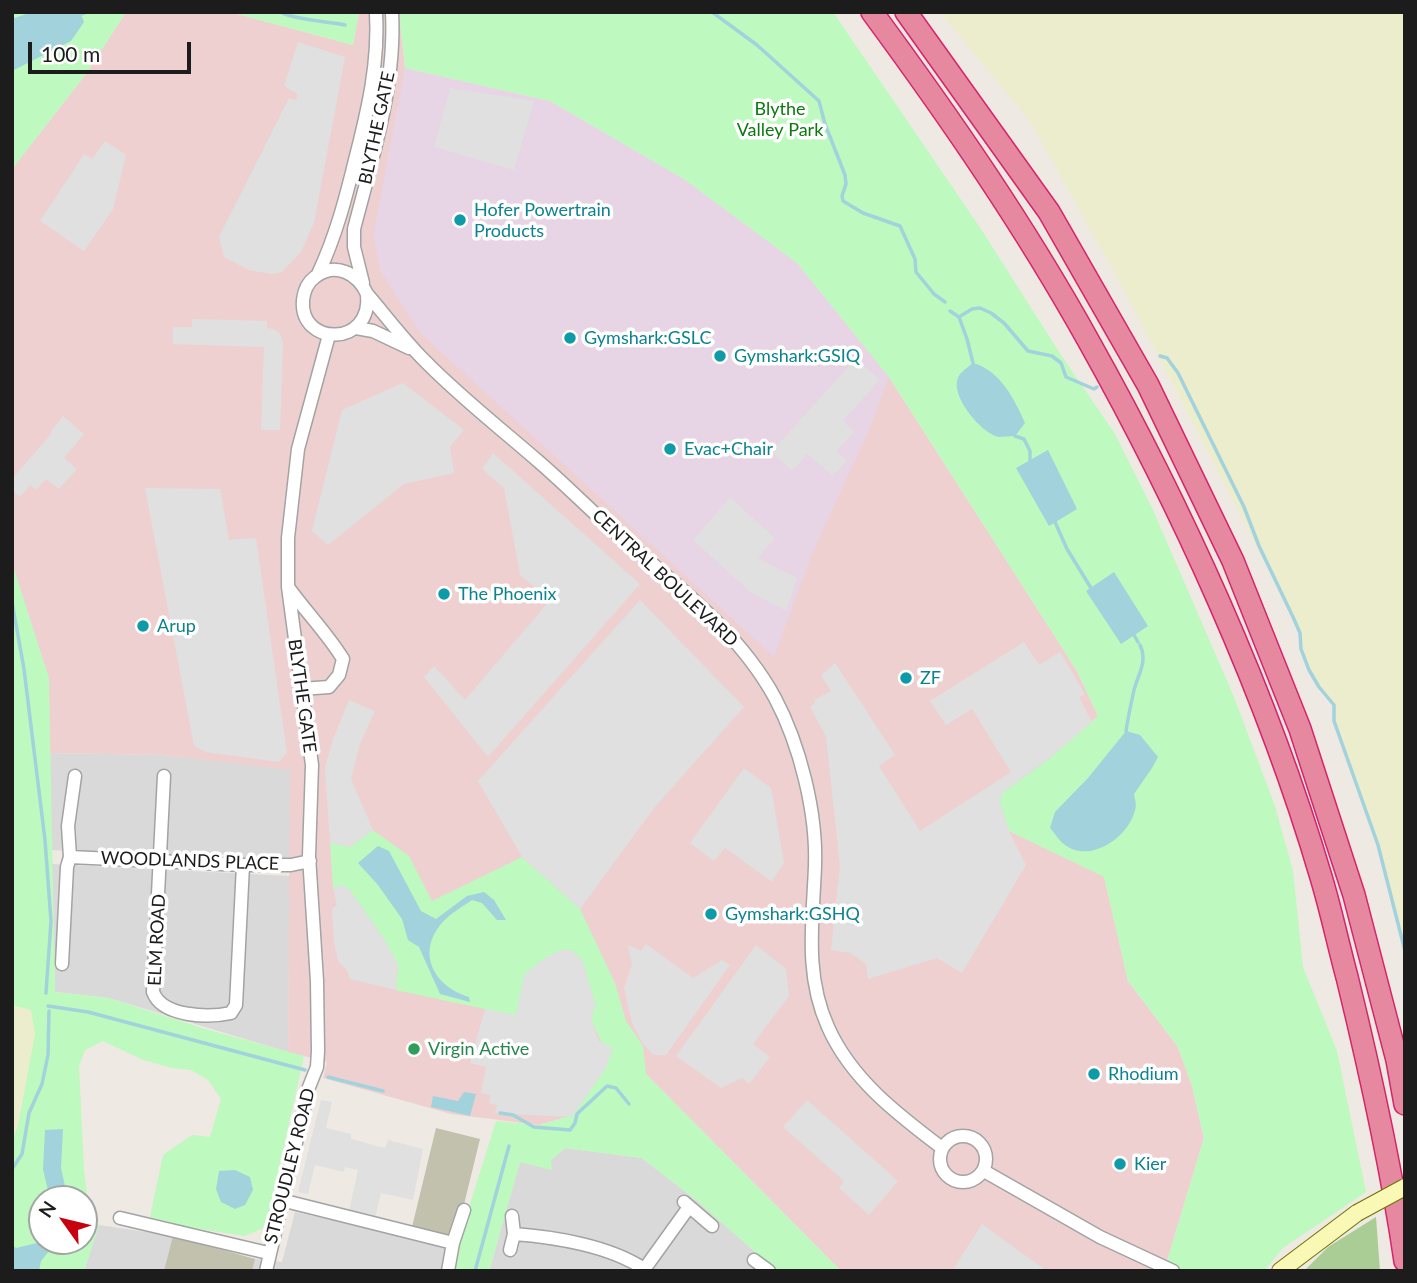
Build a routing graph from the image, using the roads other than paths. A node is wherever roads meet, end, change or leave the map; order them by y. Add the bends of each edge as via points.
1 (376, 12) edge
2 (393, 12) edge
3 (872, 12) edge
4 (906, 12) edge
5 (318, 274) junction
6 (365, 289) junction
7 (356, 328) junction
8 (329, 335) junction
9 (418, 354) junction
10 (288, 587) junction
11 (301, 689) junction
12 (75, 776) dead end
13 (164, 776) dead end
14 (70, 857) junction
15 (162, 861) junction
16 (310, 861) junction
17 (243, 865) junction
18 (62, 964) dead end
19 (317, 1063) joint
20 (1405, 1104) edge
21 (942, 1148) junction
22 (984, 1171) junction
23 (1405, 1187) edge
24 (281, 1200) junction
25 (464, 1210) dead end
26 (512, 1216) dead end
27 (120, 1217) dead end
28 (712, 1226) dead end
29 (514, 1234) junction
30 (453, 1243) junction
31 (510, 1251) dead end
32 (268, 1253) junction
33 (1405, 1261) edge
34 (644, 1270) edge
35 (266, 1271) edge
36 (448, 1271) edge
37 (1173, 1271) edge
38 (1280, 1271) edge

1 - 5 street, BLYTHE GATE via 370,100 341,220
2 - 6 street, BLYTHE GATE via 384,110 354,229
3 - 33 highway via 953,122 1088,339 1147,449 1226,620 1283,764 1321,877 1368,1063
4 - 20 highway via 1048,212 1147,385 1233,561 1300,729 1354,895
5 - 6 street via 345,271
5 - 8 street via 305,289 304,311 315,328
6 - 7 street via 368,303
6 - 9 street
7 - 8 street
7 - 9 street via 393,339
8 - 10 street, BLYTHE GATE via 298,449 288,538
9 - 21 street, CENTRAL BOULEVARD via 687,593 753,664 775,699 804,777 815,864 810,945 815,987 828,1026 867,1085
10 - 11 street, BLYTHE GATE
10 - 11 street via 343,659 329,687
11 - 16 street, BLYTHE GATE via 312,765
12 - 14 street via 68,826
13 - 15 street
14 - 15 street, WOODLANDS PLACE
14 - 18 street
15 - 17 street, WOODLANDS PLACE
15 - 17 street, ELM ROAD via 153,994 166,1008 204,1016 231,1013 236,1005
16 - 17 street, WOODLANDS PLACE
16 - 19 street, BLYTHE GATE
19 - 24 street, STROUDLEY ROAD
21 - 22 street via 939,1159 950,1178 968,1181
21 - 22 street via 949,1139 972,1138 984,1151
22 - 37 street via 1100,1237
23 - 38 street, bridge via 1357,1213
24 - 30 street
24 - 32 street, STROUDLEY ROAD
25 - 30 street
26 - 29 street
27 - 32 street
28 - 34 street via 686,1204
29 - 31 street
29 - 34 street via 550,1236 629,1259
30 - 36 street
32 - 35 street, STROUDLEY ROAD

